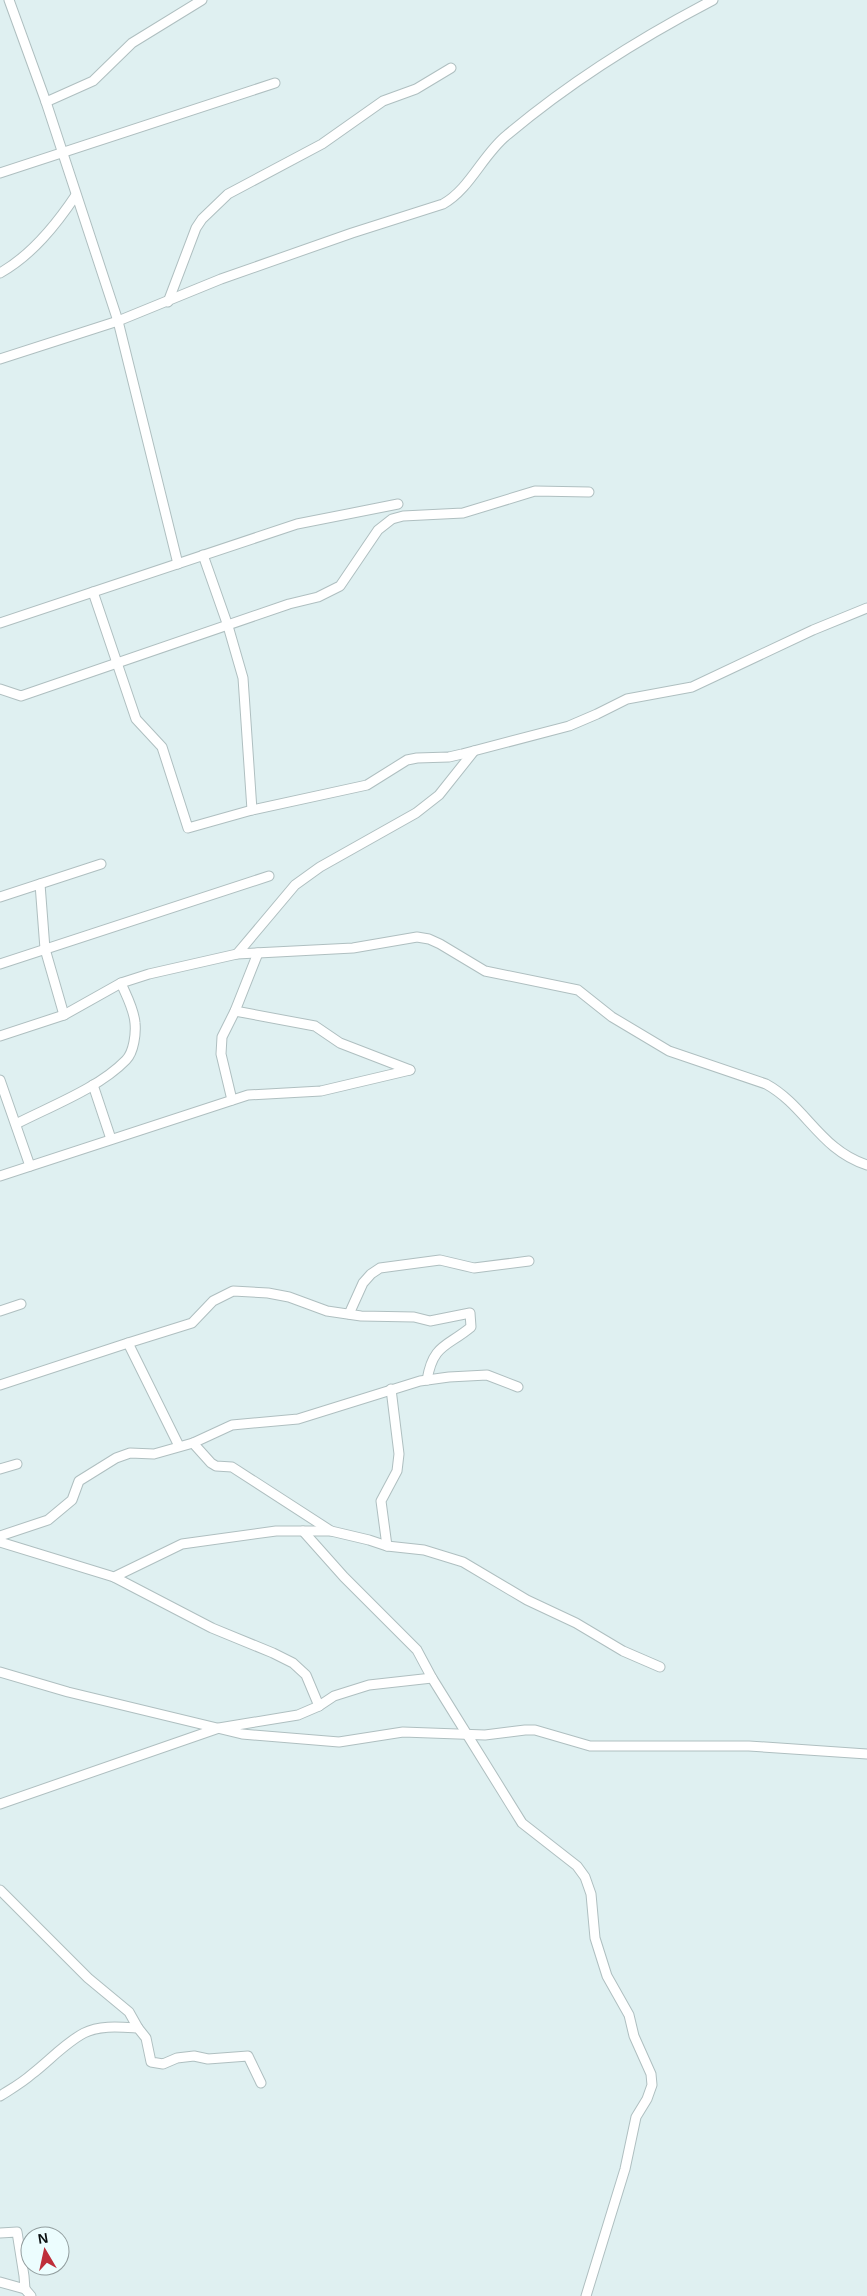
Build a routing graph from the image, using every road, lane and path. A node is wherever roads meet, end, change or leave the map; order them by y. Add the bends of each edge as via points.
1 (9, 0) edge
2 (202, 0) edge
3 (713, 0) edge
4 (451, 68) dead end
5 (275, 83) dead end
6 (46, 102) junction
7 (62, 153) junction
8 (0, 173) edge
9 (76, 195) junction
10 (0, 273) edge
11 (168, 302) junction
12 (118, 321) junction
13 (0, 359) edge
14 (589, 492) dead end
15 (398, 504) dead end
16 (203, 555) junction
17 (178, 564) junction
18 (93, 592) junction
19 (867, 608) edge
20 (0, 623) edge
21 (228, 626) junction
22 (117, 663) junction
23 (0, 689) edge
24 (474, 750) junction
25 (252, 810) junction
26 (101, 864) dead end
27 (269, 876) dead end
28 (40, 884) junction
29 (0, 897) edge
30 (45, 949) junction
31 (258, 953) junction
32 (237, 954) junction
33 (0, 964) edge
34 (121, 983) junction
35 (235, 1012) junction
36 (64, 1015) junction
37 (0, 1036) edge
38 (0, 1080) edge
39 (93, 1085) junction
40 (232, 1100) junction
41 (4, 1106) edge
42 (16, 1124) junction
43 (111, 1140) junction
44 (867, 1164) edge
45 (30, 1166) junction
46 (0, 1176) edge
47 (529, 1261) dead end
48 (21, 1304) dead end
49 (0, 1311) edge
50 (349, 1314) junction
51 (128, 1343) junction
52 (427, 1380) junction
53 (0, 1385) edge
54 (518, 1387) dead end
55 (391, 1388) junction
56 (193, 1443) junction
57 (179, 1446) junction
58 (16, 1464) dead end
59 (0, 1469) edge
60 (303, 1531) junction
61 (331, 1531) junction
62 (0, 1536) edge
63 (0, 1542) edge
64 (387, 1546) junction
65 (114, 1577) junction
66 (660, 1667) dead end
67 (0, 1672) edge
68 (432, 1678) junction
69 (319, 1706) junction
70 (219, 1728) junction
71 (468, 1735) junction
72 (867, 1754) edge
73 (0, 1804) edge
74 (0, 1890) edge
75 (138, 2028) junction
76 (261, 2083) dead end
77 (0, 2096) edge
78 (0, 2233) edge
79 (0, 2282) edge
80 (28, 2293) edge
81 (586, 2296) edge

1 - 6 street
2 - 6 street via 132,43 93,81
3 - 11 street via 656,30 546,103 501,140 453,197 443,204 352,233
4 - 11 street via 416,89 383,102 322,144 228,194 196,228
5 - 7 street
6 - 7 street
7 - 8 street
7 - 9 street
9 - 10 street via 41,240
9 - 12 street
11 - 12 street
12 - 13 street
12 - 17 street
14 - 21 street via 536,491 463,513 392,519 378,530 340,586 318,597
15 - 16 street via 297,524
16 - 17 street
16 - 21 street
17 - 18 street
18 - 20 street
18 - 22 street
19 - 24 street via 692,687 627,699 569,726
21 - 22 street
21 - 25 street via 243,678
22 - 23 street via 21,696
22 - 25 street via 136,719 162,747 188,828
24 - 25 street via 449,757 407,760 367,785
24 - 32 street via 439,795 416,813 320,867 295,885
26 - 28 street
27 - 30 street
28 - 29 street
28 - 30 street
30 - 33 street
30 - 36 street
31 - 32 street
31 - 35 street
31 - 44 street via 353,948 417,937 440,944 485,971 570,987 669,1051 778,1091 842,1154
32 - 34 street
34 - 36 street
34 - 39 street via 135,1023 132,1049 128,1059
35 - 40 street via 222,1037 220,1054
35 - 40 street via 315,1026 340,1044 410,1070 321,1091 248,1095
36 - 37 street
38 - 41 street
39 - 42 street
39 - 43 street
40 - 43 street
41 - 42 street
42 - 45 street
43 - 45 street
45 - 46 street
47 - 50 street via 474,1268 440,1260 380,1268 363,1282
48 - 49 street
50 - 51 street via 320,1309 289,1297 233,1290 213,1301 192,1323
50 - 52 street via 414,1317 430,1321 470,1313 471,1326 437,1352 430,1361
51 - 53 street
51 - 57 street
52 - 54 street via 487,1375
52 - 55 street
55 - 56 street via 298,1419 232,1425
55 - 64 street via 399,1454 396,1471 381,1501
56 - 57 street
56 - 61 street via 211,1464 232,1467
57 - 62 street via 154,1454 130,1453 116,1458 79,1481 72,1500 48,1520
58 - 59 street
60 - 61 street
60 - 65 street via 276,1531 182,1544
60 - 68 street via 417,1650
61 - 64 street
63 - 65 street
64 - 66 street via 424,1550 463,1562 527,1600
65 - 69 street via 212,1628 293,1663 306,1676
67 - 70 street via 68,1692
68 - 69 street via 369,1686 334,1696
68 - 71 street
69 - 70 street via 285,1718
70 - 71 street via 262,1736 339,1742 403,1732
70 - 73 street
71 - 72 street via 535,1730 590,1746 749,1746
71 - 81 street via 522,1823 577,1866 585,1877 591,1894 595,1938 607,1976 629,2015 634,2036 651,2074 652,2085 636,2117 625,2169
74 - 75 street via 88,1978 129,2012
75 - 76 street via 146,2038 151,2062 164,2064 194,2056 208,2059 248,2056
75 - 77 street via 102,2028 84,2033
78 - 80 street via 17,2232
79 - 80 street

